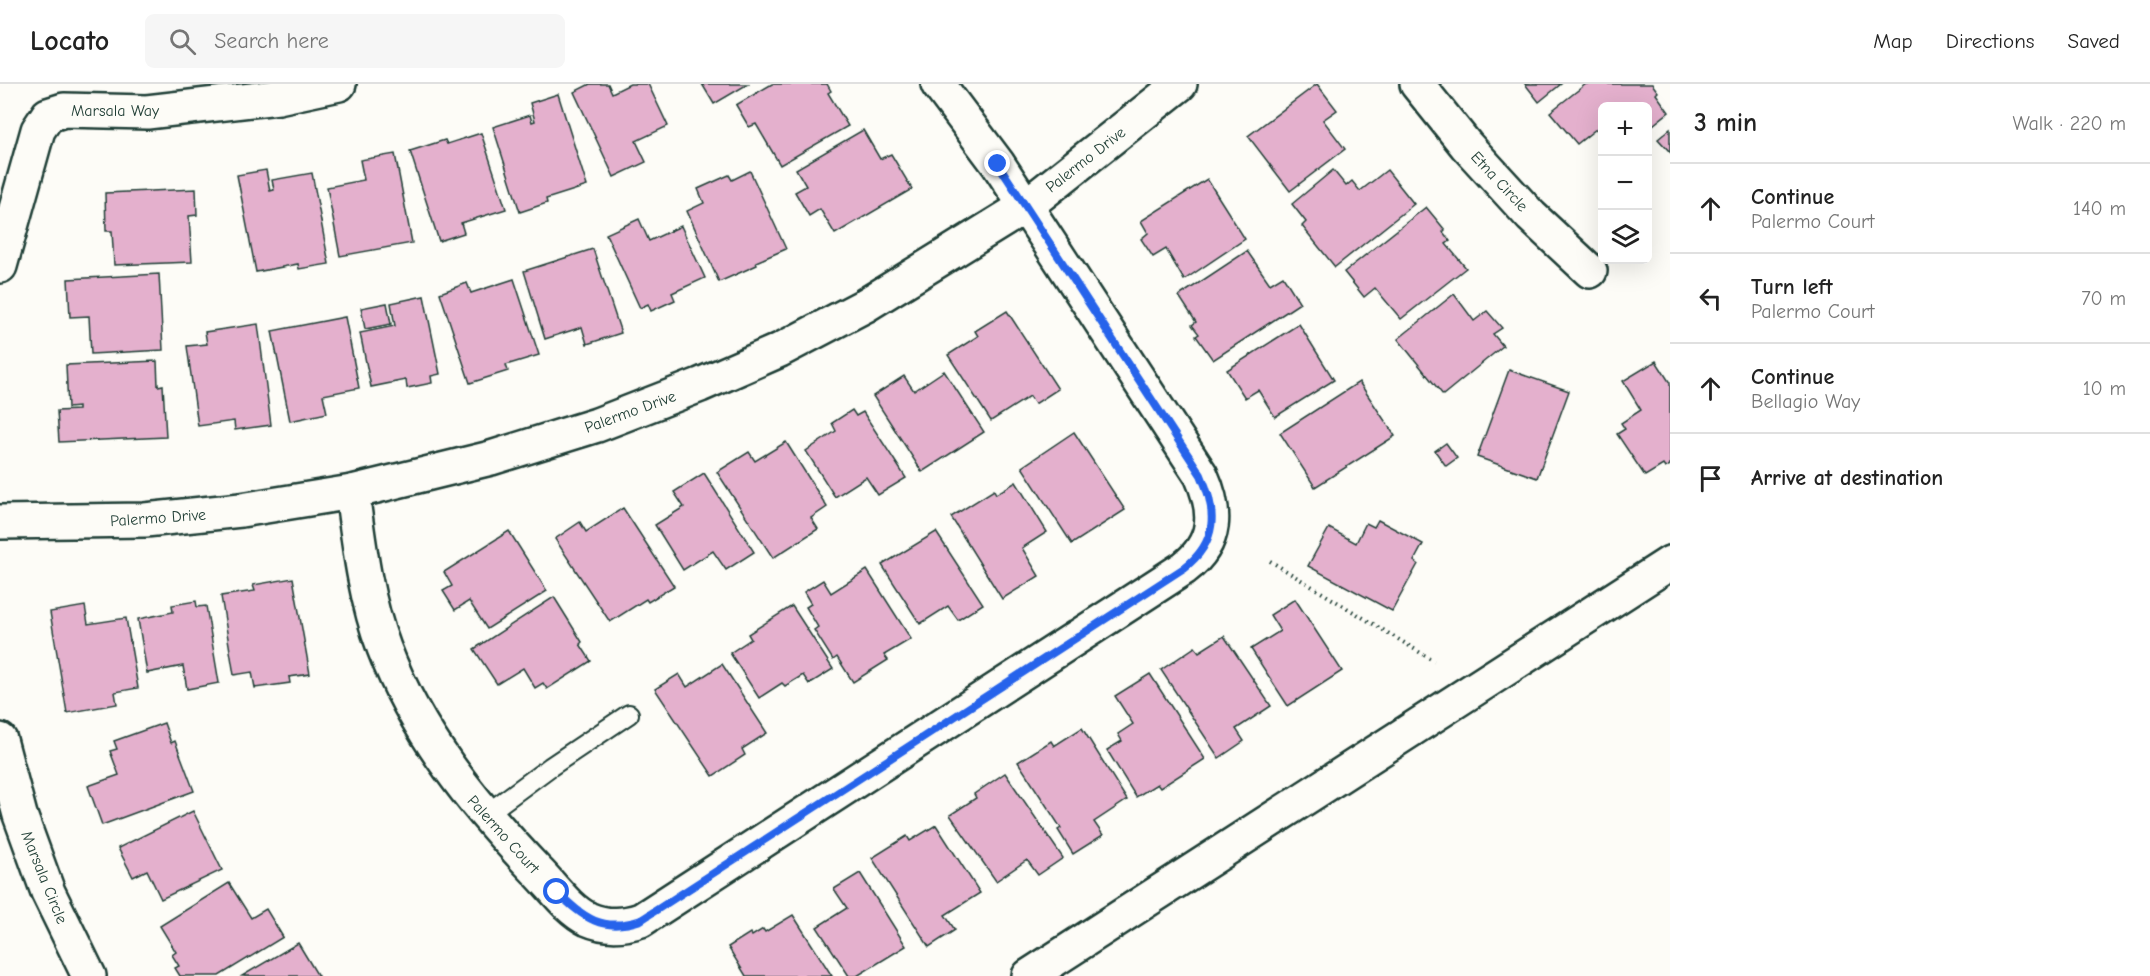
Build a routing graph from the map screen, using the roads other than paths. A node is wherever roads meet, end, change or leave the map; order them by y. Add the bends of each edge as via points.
1 (339, 84) edge
2 (938, 84) edge
3 (1180, 84) edge
4 (1417, 84) edge
5 (1026, 206) junction
6 (0, 266) edge
7 (1590, 271) dead end
8 (352, 492) junction
9 (0, 522) edge
10 (1670, 563) edge
11 (629, 714) dead end
12 (0, 740) edge
13 (485, 815) junction
14 (89, 976) edge
15 (1029, 976) edge

1 - 6 street, Marsala Way via 207,107 147,112 71,109 48,115 38,130
2 - 5 street, Palermo Court
3 - 5 street, Palermo Drive
4 - 7 street, Etna Circle via 1531,216
5 - 8 street, Palermo Drive via 864,306 780,350 700,385 597,425 491,458
5 - 13 street, Palermo Court via 1201,475 1212,506 1203,550 1194,560 641,920 603,924 578,913
8 - 9 street, Palermo Drive via 242,510 145,520
8 - 13 street, Palermo Court via 366,584 394,674 434,748
10 - 15 street
11 - 13 lane
12 - 14 street, Marsala Circle via 20,815 48,892

